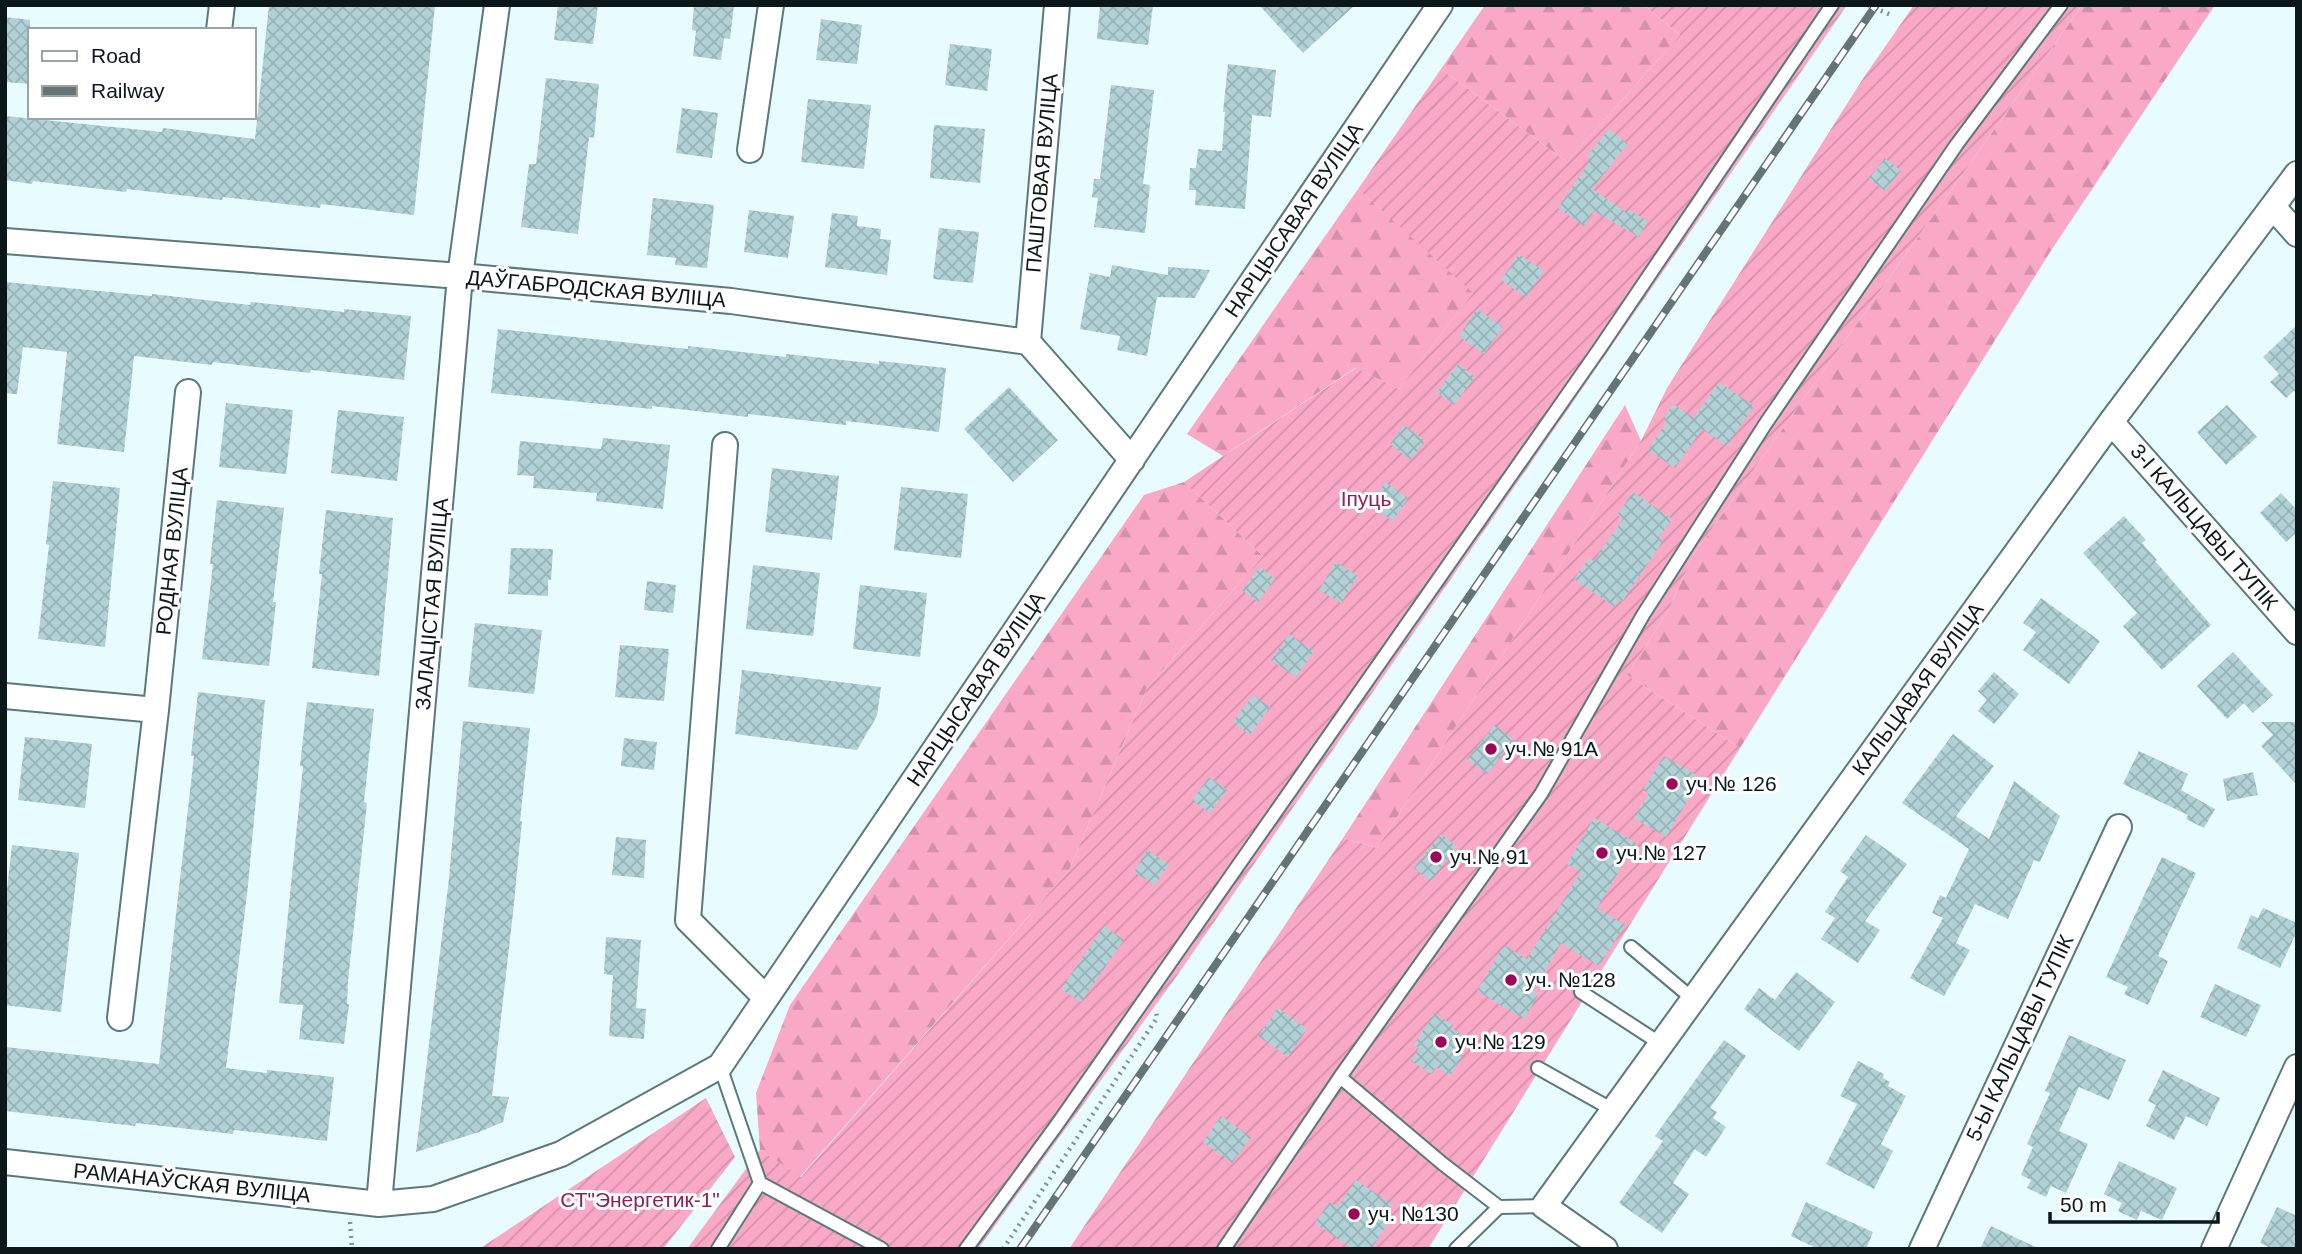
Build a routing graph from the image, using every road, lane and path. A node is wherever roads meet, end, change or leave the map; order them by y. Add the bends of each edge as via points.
1 (222, 5) edge
2 (497, 5) edge
3 (771, 5) edge
4 (1057, 5) edge
5 (1440, 5) edge
6 (1832, 5) edge
7 (1868, 5) edge
8 (2061, 5) edge
9 (1891, 15) dead end
10 (219, 28) edge
11 (750, 150) dead end
12 (2297, 174) edge
13 (2273, 207) junction
14 (2297, 234) edge
15 (5, 241) edge
16 (460, 276) junction
17 (1028, 342) junction
18 (188, 391) dead end
19 (2111, 422) junction
20 (725, 445) dead end
21 (1132, 460) junction
22 (2297, 632) edge
23 (5, 696) edge
24 (156, 710) junction
25 (2119, 827) dead end
26 (1631, 947) dead end
27 (1155, 985) junction
28 (1581, 992) dead end
29 (766, 998) junction
30 (1693, 999) junction
31 (120, 1018) dead end
32 (1661, 1044) junction
33 (720, 1066) junction
34 (2297, 1067) edge
35 (1538, 1068) dead end
36 (1340, 1077) junction
37 (1614, 1110) junction
38 (5, 1162) edge
39 (760, 1183) junction
40 (379, 1204) junction
41 (1544, 1206) junction
42 (1499, 1207) junction
43 (718, 1249) edge
44 (882, 1249) edge
45 (967, 1249) edge
46 (1003, 1249) edge
47 (1224, 1249) edge
48 (1456, 1249) edge
49 (1605, 1249) edge
50 (1922, 1249) edge
51 (2214, 1249) edge

1 - 10 street
2 - 16 street, ЗАЛАЦІСТАЯ ВУЛІЦА
3 - 11 street
4 - 17 street, ПАШТОВАЯ ВУЛІЦА
5 - 21 street, НАРЦЫСАВАЯ ВУЛІЦА
6 - 27 lane via 1600,348
7 - 9 path
8 - 36 lane via 1957,144 1766,423 1643,615 1541,794
12 - 13 street, КАЛЬЦАВАЯ ВУЛІЦА
13 - 14 street
13 - 19 street, КАЛЬЦАВАЯ ВУЛІЦА
15 - 16 street, ДАЎГАБРОДСКАЯ ВУЛІЦА
16 - 17 street, ДАЎГАБРОДСКАЯ ВУЛІЦА via 731,301
16 - 40 street, ЗАЛАЦІСТАЯ ВУЛІЦА
17 - 21 street
18 - 24 street, РОДНАЯ ВУЛІЦА
19 - 22 street, 3-І КАЛЬЦАВЫ ТУПІК
19 - 30 street, КАЛЬЦАВАЯ ВУЛІЦА
20 - 29 street via 688,920
21 - 29 street, НАРЦЫСАВАЯ ВУЛІЦА
23 - 24 street
24 - 31 street, РОДНАЯ ВУЛІЦА
25 - 50 street, 5-Ы КАЛЬЦАВЫ ТУПІК
26 - 30 lane
27 - 45 lane
27 - 46 path via 1157,1018
28 - 32 lane
29 - 33 street, НАРЦЫСАВАЯ ВУЛІЦА
30 - 32 street, КАЛЬЦАВАЯ ВУЛІЦА
32 - 37 street, КАЛЬЦАВАЯ ВУЛІЦА
33 - 39 lane
33 - 40 street, НАРЦЫСАВАЯ ВУЛІЦА via 561,1154 433,1199
34 - 51 street
35 - 37 lane
36 - 42 lane
36 - 47 lane
37 - 41 street, КАЛЬЦАВАЯ ВУЛІЦА
38 - 40 street, РАМАНАЎСКАЯ ВУЛІЦА
39 - 43 lane
39 - 44 lane
41 - 42 lane
41 - 49 street
42 - 48 lane

